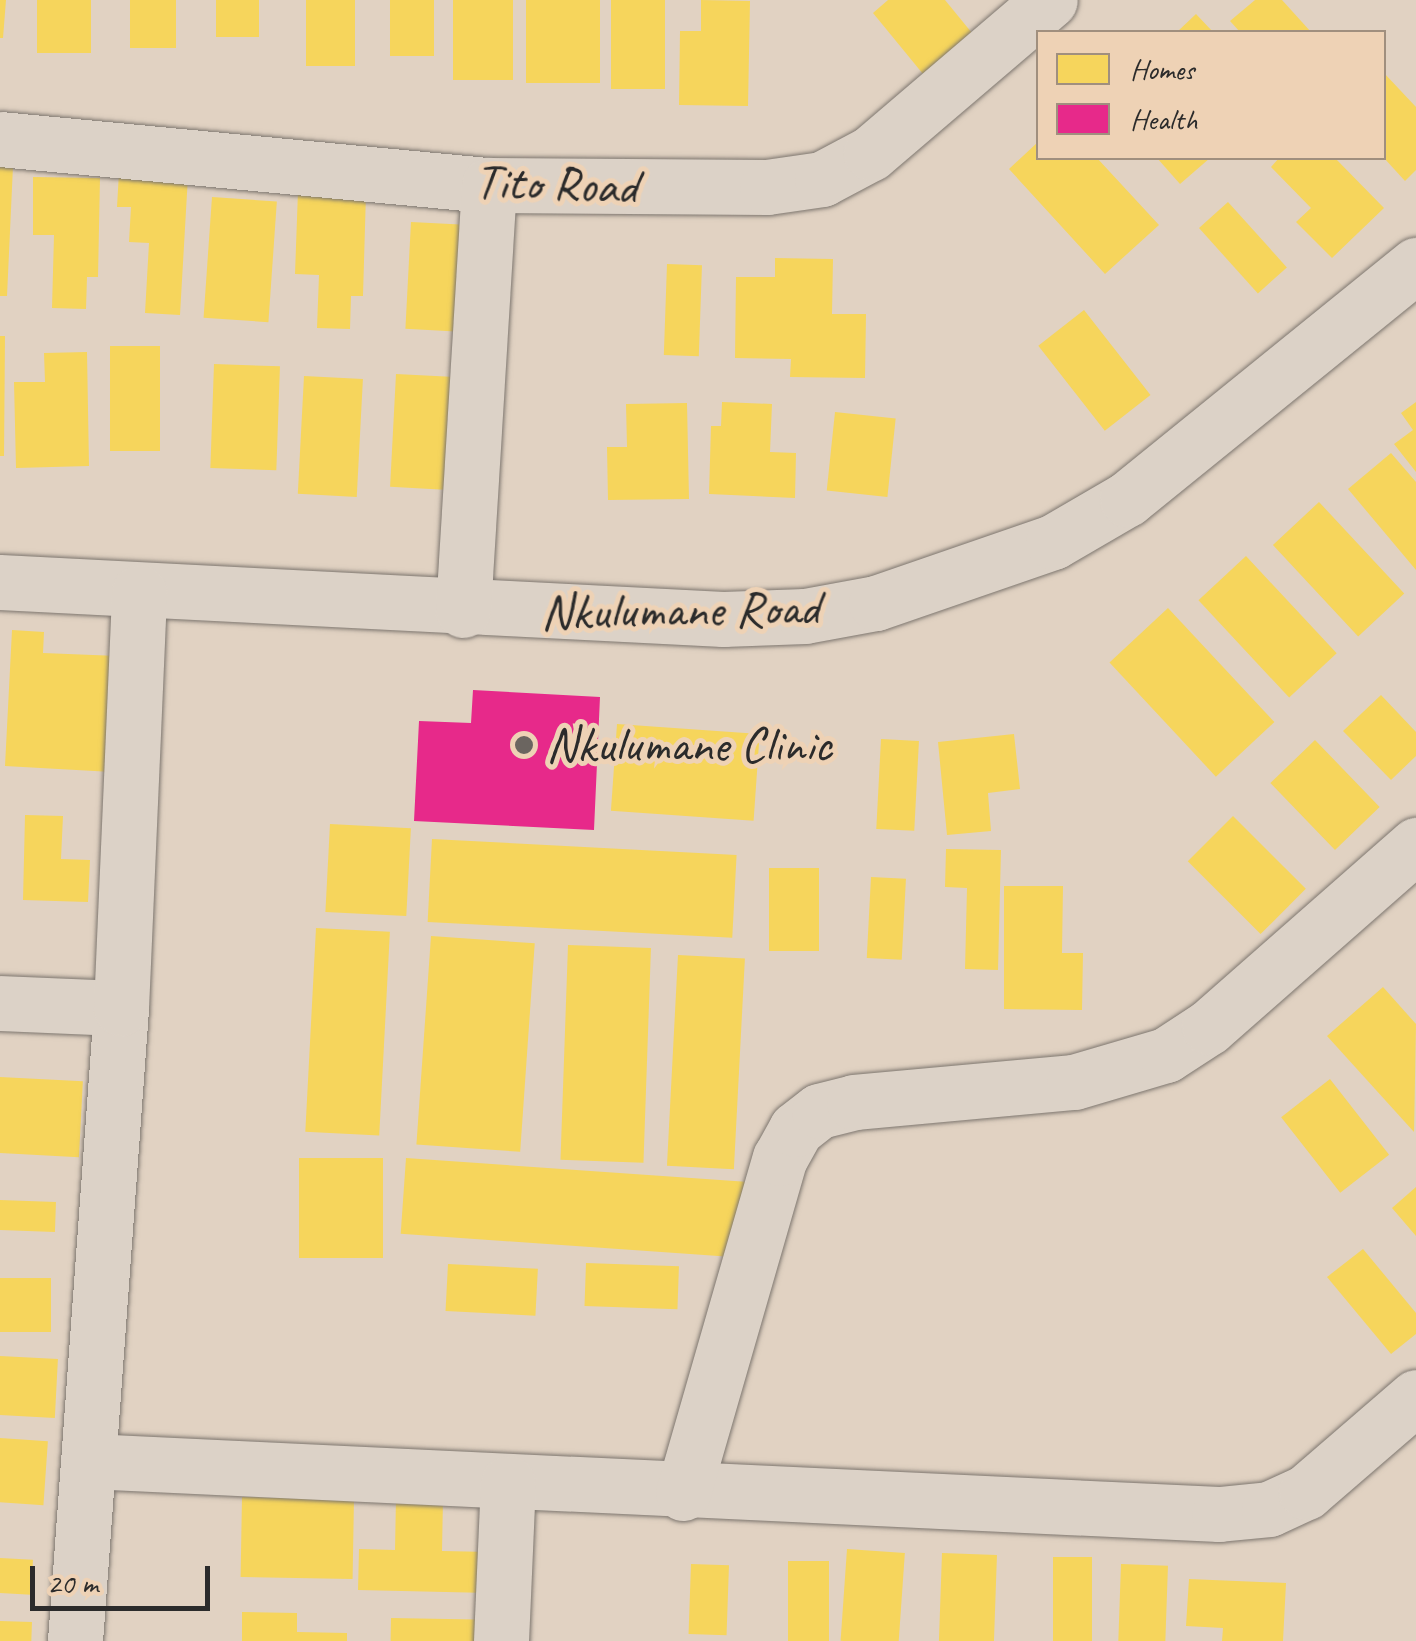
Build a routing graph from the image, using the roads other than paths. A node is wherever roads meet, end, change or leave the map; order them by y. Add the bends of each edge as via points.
1 (1050, 0) edge
2 (0, 140) edge
3 (489, 185) junction
4 (1416, 265) edge
5 (0, 582) edge
6 (138, 592) junction
7 (463, 610) junction
8 (1416, 845) edge
9 (0, 1003) edge
10 (121, 1008) junction
11 (1416, 1397) edge
12 (89, 1461) junction
13 (508, 1483) junction
14 (682, 1493) junction
15 (75, 1641) edge
16 (501, 1641) edge

1 - 3 street, Tito Road via 871,153 822,179 767,187
2 - 3 street, Tito Road
3 - 7 street
4 - 7 street, Nkulumane Road via 1127,499 1054,542 964,578 805,616 723,620
5 - 6 street, Nkulumane Road
6 - 7 street, Nkulumane Road
6 - 10 street
8 - 14 street via 1209,1027 1166,1055 1074,1082 854,1102 819,1111 796,1129 780,1158
9 - 10 street
10 - 12 street
11 - 14 street via 1306,1492 1269,1509 1219,1514
12 - 13 street
12 - 15 street
13 - 14 street
13 - 16 street

